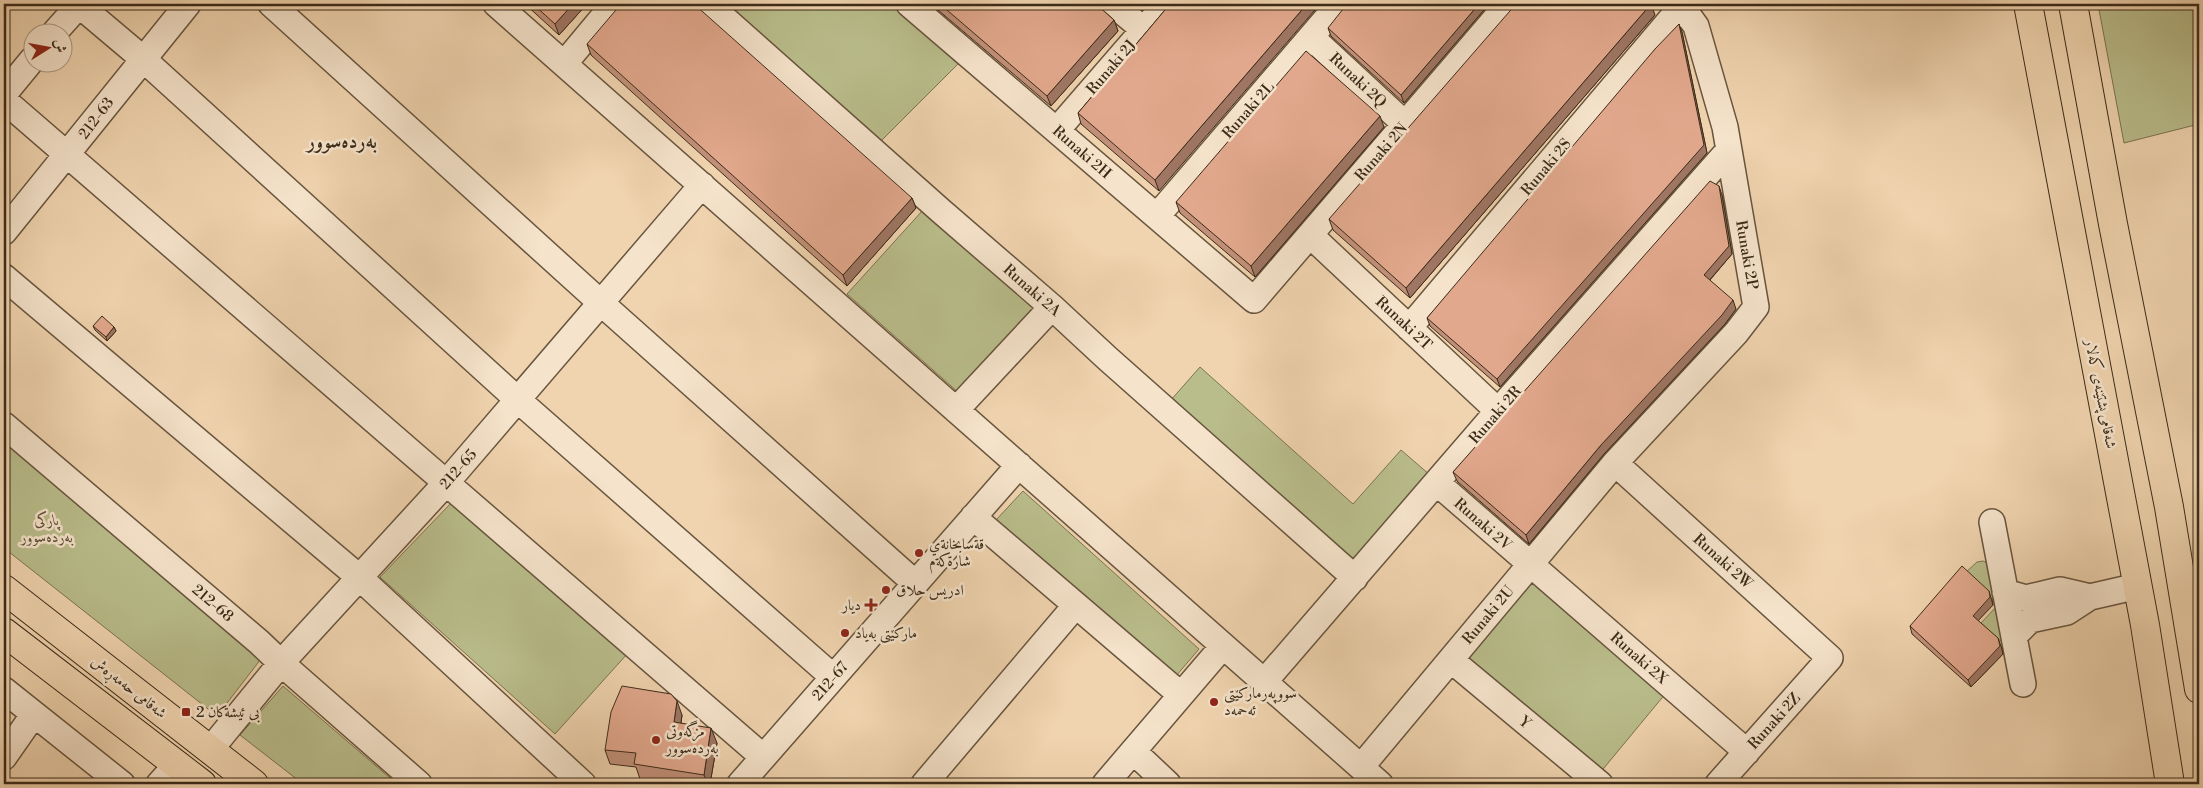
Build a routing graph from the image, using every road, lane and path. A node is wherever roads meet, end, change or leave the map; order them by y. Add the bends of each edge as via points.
1 (79, 4) edge
2 (188, 4) edge
3 (272, 4) edge
4 (496, 4) edge
5 (614, 4) edge
6 (708, 4) edge
7 (909, 4) edge
8 (1113, 4) edge
9 (1166, 4) edge
10 (1339, 4) edge
11 (1508, 4) edge
12 (2028, 4) edge
13 (2073, 4) edge
14 (1681, 5) edge
15 (64, 22) edge
16 (1144, 30) junction
17 (1311, 37) junction
18 (142, 58) junction
19 (564, 64) junction
20 (22, 72) edge
21 (4, 94) edge
22 (4, 100) edge
23 (1405, 124) junction
24 (1056, 130) junction
25 (1728, 151) junction
26 (67, 155) junction
27 (702, 185) junction
28 (1157, 216) junction
29 (4, 232) edge
30 (1310, 235) junction
31 (4, 277) edge
32 (1254, 300) joint
33 (601, 303) junction
34 (1052, 307) junction
35 (1409, 328) junction
36 (518, 400) junction
37 (956, 410) junction
38 (1498, 411) junction
39 (4, 425) edge
40 (1615, 463) junction
41 (1019, 465) junction
42 (446, 483) junction
43 (1436, 483) junction
44 (974, 517) junction
45 (1992, 522) dead end
46 (1530, 564) junction
47 (360, 578) junction
48 (1354, 578) junction
49 (915, 583) junction
50 (2138, 586) junction
51 (4, 588) edge
52 (2005, 592) junction
53 (2090, 597) junction
54 (1076, 605) junction
55 (4, 632) edge
56 (2014, 636) junction
57 (1223, 646) junction
58 (1830, 658) joint
59 (1451, 660) junction
60 (281, 663) junction
61 (833, 677) junction
62 (1264, 682) junction
63 (2199, 683) edge
64 (2023, 684) dead end
65 (4, 690) edge
66 (1181, 695) junction
67 (34, 714) junction
68 (210, 750) junction
69 (1133, 751) junction
70 (1747, 752) junction
71 (4, 757) edge
72 (763, 757) junction
73 (177, 764) junction
74 (1361, 767) junction
75 (122, 784) edge
76 (159, 784) edge
77 (202, 784) edge
78 (254, 784) edge
79 (419, 784) edge
80 (583, 784) edge
81 (740, 784) edge
82 (924, 784) edge
83 (1105, 784) edge
84 (1168, 784) edge
85 (1380, 784) edge
86 (1600, 784) edge
87 (1718, 784) edge
88 (2170, 784) edge

1 - 15 street
1 - 18 street
2 - 18 street, 212-63
3 - 33 street
4 - 19 street
5 - 19 street
6 - 34 street, Runaki 2A
7 - 24 street, Runaki 2H
8 - 16 street
9 - 16 street, Runaki 2J
10 - 17 street, Runaki 2L
11 - 23 street, Runaki 2N
12 - 50 highway, شەقامی پشتێنەی کەلار
13 - 63 highway via 2169,507
14 - 25 street, Runaki 2P via 1696,26 1726,127
14 - 35 street, Runaki 2S
16 - 24 street, Runaki 2J
17 - 23 street, Runaki 2Q
17 - 28 street, Runaki 2L
18 - 26 street, 212-63
18 - 36 street
19 - 27 street
20 - 21 street
22 - 26 street
23 - 30 street, Runaki 2N
24 - 28 street, Runaki 2H
25 - 38 street, Runaki 2R
25 - 40 street, Runaki 2P via 1756,307 1736,333
26 - 29 street, 212-63
26 - 42 street
27 - 33 street, 212-65
27 - 37 street
28 - 32 street, Runaki 2H
30 - 32 street, Runaki 2N
30 - 35 street, Runaki 2T
31 - 47 street
33 - 36 street, 212-65
33 - 49 street
34 - 37 street
34 - 48 street, Runaki 2A
35 - 38 street, Runaki 2T
36 - 42 street, 212-65
36 - 61 street
37 - 41 street
38 - 43 street, Runaki 2R
39 - 60 street, 212-68
40 - 46 street, Runaki 2U
40 - 58 street, Runaki 2W
41 - 44 street, 212-67
41 - 57 street
42 - 47 street, 212-65
42 - 72 street
43 - 46 street, Runaki 2V
43 - 48 street, Runaki 2R
44 - 49 street, 212-67
44 - 54 street
45 - 52 street
46 - 59 street, Runaki 2U
46 - 70 street, Runaki 2X
47 - 60 street, 212-65
47 - 80 street
48 - 62 street, Runaki 2R
49 - 61 street, 212-67
50 - 53 street
50 - 88 highway, شەقامی پشتێنەی کەلار
51 - 68 highway, شەقامی حەمەڕەش
52 - 53 street via 2026,598 2060,590
52 - 56 street
53 - 56 street via 2067,612 2030,620
54 - 66 street
54 - 82 street
55 - 73 highway
56 - 64 street
57 - 62 street
57 - 66 street
58 - 70 street, Runaki 2Z
59 - 74 street, Runaki 2U
59 - 86 street, Y
60 - 68 street, 212-65
60 - 79 street, 212-68
61 - 72 street, 212-67
62 - 74 street
65 - 67 street
66 - 69 street
67 - 71 street
67 - 75 street
68 - 78 highway, شەقامی حەمەڕەش
69 - 83 street
69 - 84 street
70 - 87 street, Runaki 2Z
72 - 81 street, 212-67
73 - 76 street
73 - 77 highway
74 - 85 street

